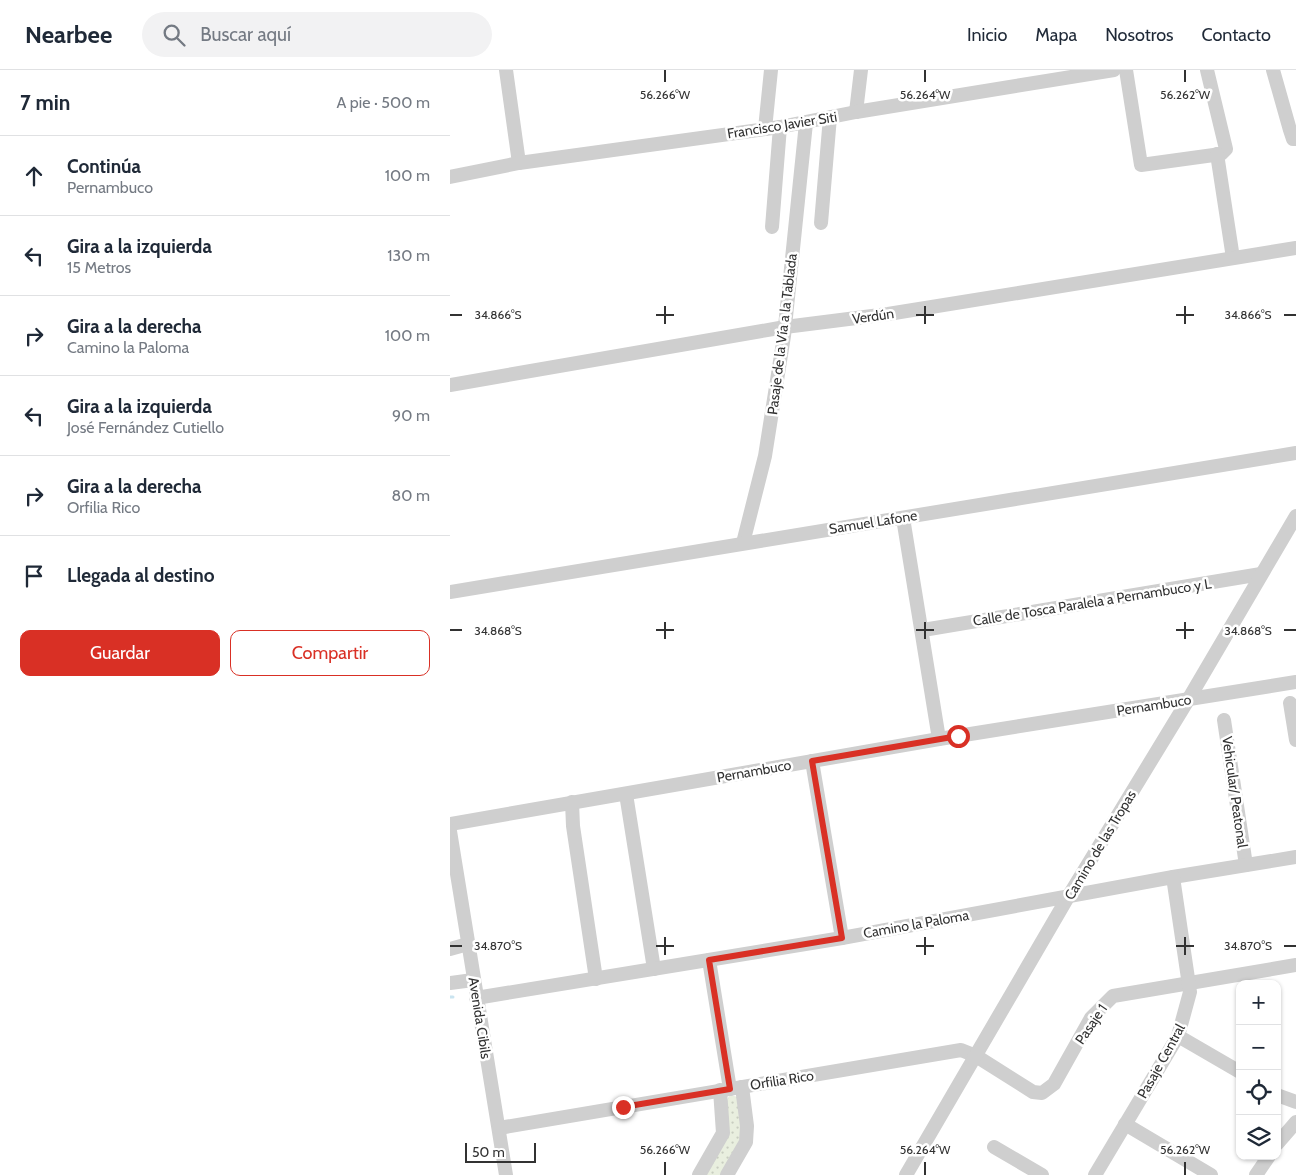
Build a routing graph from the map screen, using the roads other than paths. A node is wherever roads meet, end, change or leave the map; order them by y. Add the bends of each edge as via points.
1 (506, 70) edge
2 (771, 70) edge
3 (861, 70) edge
4 (1110, 70) edge
5 (1126, 70) edge
6 (1207, 70) edge
7 (1273, 70) edge
8 (856, 112) junction
9 (830, 118) junction
10 (806, 122) junction
11 (780, 127) junction
12 (765, 129) junction
13 (1296, 139) edge
14 (1222, 152) junction
15 (519, 163) junction
16 (450, 177) edge
17 (821, 222) dead end
18 (772, 227) dead end
19 (1296, 248) edge
20 (1233, 258) junction
21 (785, 328) junction
22 (450, 385) edge
23 (1296, 453) edge
24 (1296, 516) edge
25 (903, 518) junction
26 (743, 543) junction
27 (1262, 574) junction
28 (450, 592) edge
29 (923, 630) junction
30 (1296, 682) edge
31 (1188, 700) junction
32 (1290, 704) dead end
33 (1224, 720) dead end
34 (939, 739) junction
35 (1296, 740) edge
36 (812, 761) junction
37 (626, 794) junction
38 (572, 802) junction
39 (450, 824) edge
40 (450, 837) edge
41 (1296, 858) edge
42 (1246, 865) junction
43 (1173, 877) junction
44 (1068, 897) junction
45 (842, 938) junction
46 (468, 944) junction
47 (450, 949) edge
48 (709, 960) junction
49 (1296, 965) edge
50 (654, 969) junction
51 (596, 978) junction
52 (474, 980) junction
53 (1189, 982) junction
54 (450, 983) edge
55 (476, 998) junction
56 (1178, 1036) junction
57 (976, 1056) junction
58 (1237, 1070) edge
59 (731, 1089) junction
60 (1281, 1096) edge
61 (1296, 1102) edge
62 (1296, 1122) edge
63 (1125, 1124) junction
64 (499, 1128) junction
65 (1281, 1139) edge
66 (994, 1147) dead end
67 (1266, 1160) edge
68 (506, 1175) edge
69 (699, 1175) edge
70 (727, 1175) edge
71 (906, 1175) edge
72 (1042, 1175) edge
73 (1095, 1175) edge
74 (1211, 1175) edge
75 (1256, 1175) edge

1 - 15 street
2 - 12 street
3 - 8 street
4 - 8 street, Francisco Javier Siti
5 - 14 street via 1141,165
6 - 14 street
7 - 13 street via 1290,130
8 - 9 street, Francisco Javier Siti
9 - 10 street, Francisco Javier Siti
9 - 17 street
10 - 11 street, Francisco Javier Siti
10 - 21 street, Pasaje de la Vía a la Tablada
11 - 12 street, Francisco Javier Siti
11 - 18 street
12 - 15 street, Francisco Javier Siti
14 - 20 street
15 - 16 street, Francisco Javier Siti
19 - 20 street, Verdún
20 - 21 street, Verdún
21 - 22 street, Verdún
21 - 26 street, Pasaje de la Vía a la Tablada via 765,456
23 - 25 street, Samuel Lafone
24 - 27 street, Camino de las Tropas
25 - 26 street, Samuel Lafone
25 - 29 street
26 - 28 street, Samuel Lafone
27 - 29 street, Calle de Tosca Paralela a Pernambuco y L
27 - 31 street, Camino de las Tropas
29 - 34 street
30 - 31 street, Pernambuco
31 - 34 street, Pernambuco
31 - 44 street, Camino de las Tropas
32 - 35 street
33 - 42 street, Vehicular/ Peatonal
34 - 36 street, Pernambuco
36 - 37 street, Pernambuco
36 - 45 street
37 - 38 street, Pernambuco
37 - 50 street
38 - 39 street, Pernambuco
38 - 51 street
40 - 46 street, Avenida Cibils
41 - 42 street, Camino la Paloma
42 - 43 street, Camino la Paloma
43 - 44 street, Camino la Paloma
43 - 53 street, Pasaje Central
44 - 45 street, Camino la Paloma
44 - 57 street, Camino de las Tropas
45 - 48 street, Camino la Paloma
46 - 47 street
46 - 52 street, Avenida Cibils
48 - 50 street, Camino la Paloma
48 - 59 street
49 - 53 street, Pasaje 1
50 - 51 street, Camino la Paloma
51 - 55 street, Camino la Paloma
52 - 54 street
52 - 55 street, Avenida Cibils
53 - 56 street, Pasaje Central via 1188,1002
53 - 57 street, Pasaje 1 via 1112,996 1091,1018 1054,1084 1042,1093 1033,1092
55 - 64 street, Avenida Cibils
56 - 58 street
56 - 63 street, Pasaje Central
57 - 59 street, Orfilia Rico via 961,1050
57 - 71 street, Camino de las Tropas
59 - 64 street, Orfilia Rico
59 - 69 street via 723,1133
59 - 70 street via 747,1126 746,1142
60 - 61 street
62 - 65 street
63 - 73 street, Pasaje Central
63 - 74 street
64 - 68 street, Avenida Cibils
66 - 72 street
67 - 75 street

